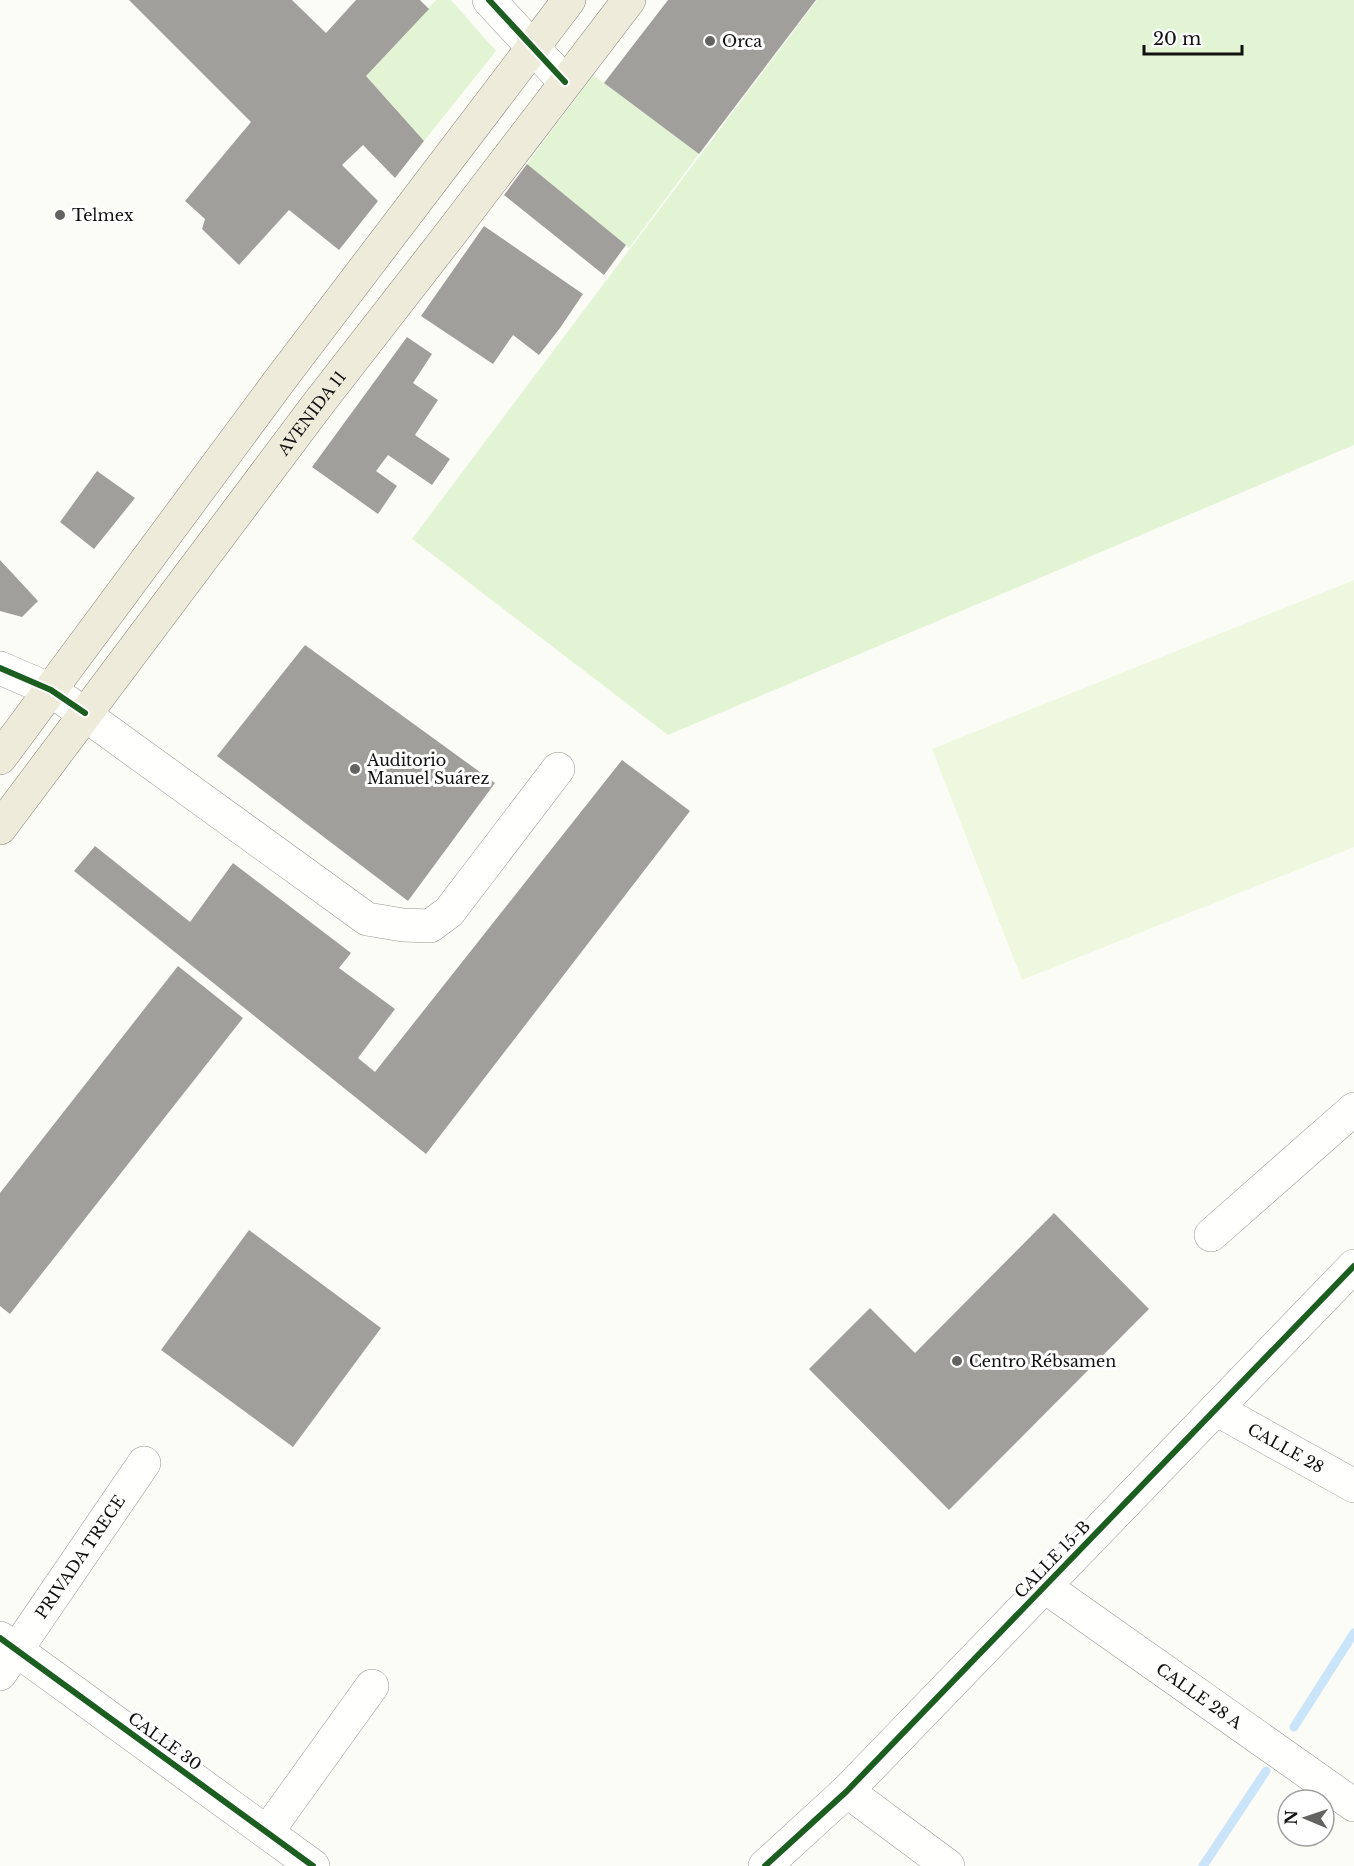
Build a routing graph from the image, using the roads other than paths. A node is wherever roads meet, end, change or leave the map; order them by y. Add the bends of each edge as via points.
1 (489, 0) edge
2 (569, 0) edge
3 (629, 0) edge
4 (533, 46) junction
5 (565, 82) junction
6 (416, 202) junction
7 (452, 233) junction
8 (283, 376) junction
9 (318, 404) junction
10 (0, 668) edge
11 (51, 690) junction
12 (85, 713) junction
13 (0, 758) edge
14 (558, 769) dead end
15 (0, 828) edge
16 (1354, 1109) edge
17 (1211, 1235) dead end
18 (1354, 1266) edge
19 (1216, 1409) junction
20 (144, 1463) dead end
21 (1354, 1486) edge
22 (1044, 1586) junction
23 (6, 1654) edge
24 (372, 1686) dead end
25 (847, 1791) junction
26 (1354, 1805) edge
27 (267, 1832) junction
28 (313, 1866) edge
29 (765, 1866) edge
30 (948, 1866) edge

1 - 4 street
2 - 4 main road
3 - 5 main road, AVENIDA 11
4 - 5 street
4 - 6 main road
5 - 7 main road, AVENIDA 11
6 - 7 main road
6 - 8 main road
7 - 9 main road, AVENIDA 11
8 - 9 main road
8 - 11 main road
9 - 12 main road, AVENIDA 11
10 - 11 street
11 - 12 street
11 - 13 main road
12 - 14 street via 367,920 403,925 430,926 449,912
12 - 15 main road, AVENIDA 11
16 - 17 street
18 - 19 street, CALLE 15-B
19 - 21 street, CALLE 28
19 - 22 street, CALLE 15-B
20 - 23 street, PRIVADA TRECE
22 - 25 street, CALLE 15-B
22 - 26 street, CALLE 28 A
23 - 27 street, CALLE 30
24 - 27 street
25 - 29 street, CALLE 15-B
25 - 30 street
27 - 28 street, CALLE 30

